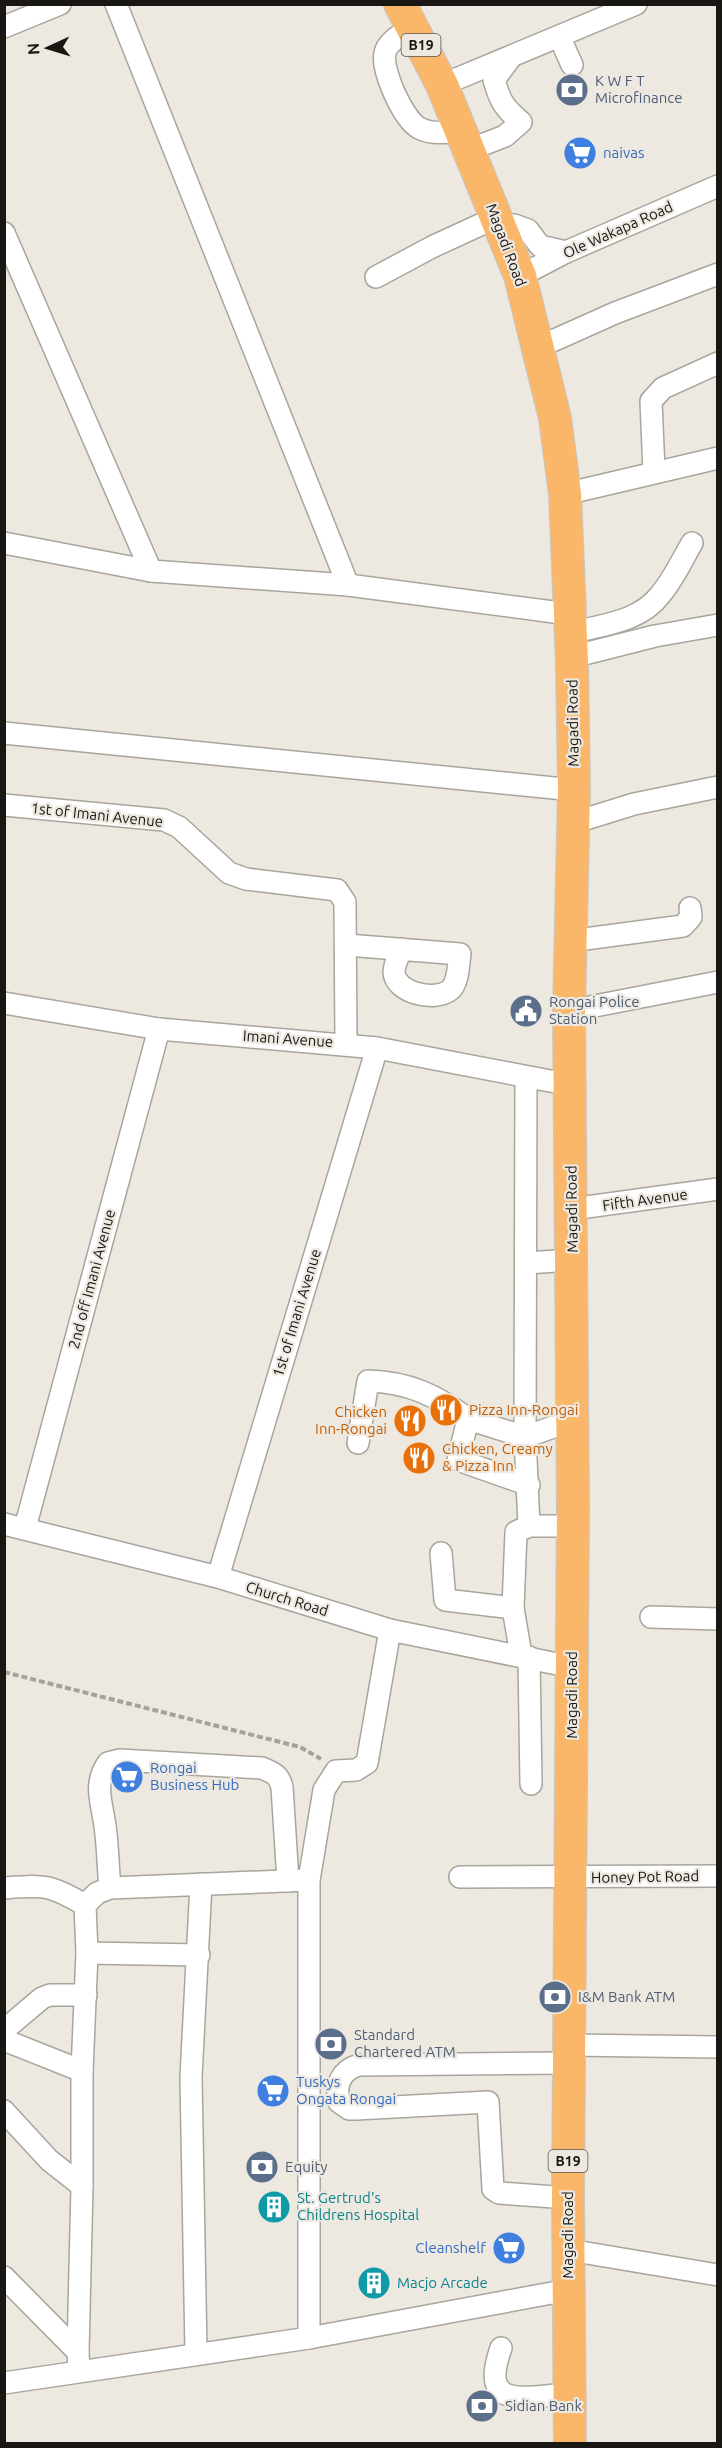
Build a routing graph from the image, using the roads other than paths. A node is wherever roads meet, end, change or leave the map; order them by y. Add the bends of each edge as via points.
1 (60, 4) edge
2 (116, 4) edge
3 (636, 4) edge
4 (406, 16) edge
5 (4, 27) edge
6 (560, 38) junction
7 (512, 55) junction
8 (572, 65) dead end
9 (442, 85) junction
10 (465, 140) junction
11 (717, 186) edge
12 (498, 221) junction
13 (4, 233) edge
14 (566, 252) junction
15 (717, 274) edge
16 (520, 276) junction
17 (376, 277) dead end
18 (539, 347) junction
19 (717, 363) edge
20 (717, 458) edge
21 (654, 471) junction
22 (565, 494) junction
23 (4, 543) edge
24 (692, 543) dead end
25 (151, 571) junction
26 (348, 585) junction
27 (717, 625) edge
28 (571, 635) junction
29 (4, 734) edge
30 (717, 787) edge
31 (574, 790) junction
32 (4, 805) edge
33 (573, 823) junction
34 (690, 908) dead end
35 (570, 941) junction
36 (347, 945) junction
37 (401, 949) dead end
38 (717, 982) edge
39 (4, 1003) edge
40 (568, 1011) junction
41 (159, 1029) junction
42 (346, 1044) junction
43 (377, 1048) junction
44 (526, 1077) junction
45 (571, 1085) junction
46 (717, 1189) edge
47 (572, 1209) junction
48 (572, 1260) junction
49 (526, 1263) junction
50 (468, 1419) junction
51 (573, 1420) junction
52 (525, 1437) junction
53 (358, 1443) dead end
54 (529, 1485) junction
55 (15, 1526) edge
56 (529, 1526) junction
57 (573, 1526) junction
58 (441, 1553) dead end
59 (218, 1577) junction
60 (513, 1608) junction
61 (651, 1617) dead end
62 (717, 1619) edge
63 (390, 1630) junction
64 (525, 1656) junction
65 (572, 1667) junction
66 (531, 1784) dead end
67 (460, 1876) dead end
68 (717, 1876) edge
69 (572, 1878) junction
70 (309, 1880) junction
71 (288, 1881) junction
72 (201, 1884) junction
73 (4, 1888) edge
74 (110, 1888) junction
75 (85, 1905) junction
76 (87, 1953) junction
77 (199, 1955) junction
78 (86, 1995) junction
79 (4, 2030) edge
80 (4, 2040) edge
81 (717, 2047) edge
82 (569, 2054) junction
83 (82, 2071) junction
84 (4, 2110) edge
85 (82, 2186) junction
86 (568, 2198) junction
87 (569, 2250) junction
88 (717, 2275) edge
89 (4, 2277) edge
90 (568, 2289) junction
91 (309, 2338) junction
92 (501, 2348) dead end
93 (196, 2353) junction
94 (78, 2361) junction
95 (4, 2383) edge
96 (569, 2394) junction
97 (570, 2444) edge

1 - 5 street
2 - 26 street
3 - 6 street
4 - 9 highway, Magadi Road / B19
4 - 10 street via 384,54 390,81 405,115 419,128
6 - 7 street
6 - 8 street
7 - 9 street
7 - 10 street via 494,80 506,109 521,122 505,136
9 - 10 highway, Magadi Road / B19
10 - 12 highway, Magadi Road / B19
11 - 14 street, Ole Wakapa Road
12 - 14 street via 528,230 540,246
12 - 16 highway, Magadi Road / B19
12 - 17 street via 432,247
13 - 25 street
14 - 16 street, Ole Wakapa Road
15 - 18 street
16 - 18 highway, Magadi Road / B19
18 - 22 highway, Magadi Road / B19 via 555,418
19 - 21 street via 663,388 651,400
20 - 21 street
21 - 22 street
22 - 28 highway, Magadi Road / B19
23 - 25 street
24 - 28 street via 660,596 645,610
25 - 26 street
26 - 28 street
27 - 28 street via 655,636
28 - 31 highway, Magadi Road / B19
29 - 31 street
30 - 33 street via 634,804
31 - 33 highway, Magadi Road / B19
32 - 36 street, 1st of Imani Avenue via 164,820 179,827 229,873 246,879 337,890 345,902
33 - 35 highway, Magadi Road / B19
34 - 35 street via 691,917 682,926
35 - 40 highway, Magadi Road / B19
36 - 37 street
36 - 42 street, 1st of Imani Avenue
38 - 40 street
39 - 41 street, Imani Avenue
40 - 45 highway, Magadi Road / B19
41 - 42 street, Imani Avenue
41 - 55 street, 2nd off Imani Avenue
42 - 43 street, Imani Avenue
43 - 44 street, Imani Avenue
43 - 59 street, 1st of Imani Avenue
44 - 45 street, Imani Avenue
44 - 49 street
45 - 47 highway, Magadi Road / B19
46 - 47 street, Fifth Avenue
47 - 48 highway, Magadi Road / B19
48 - 49 street
48 - 51 highway, Magadi Road / B19
49 - 52 street
50 - 52 street
50 - 53 street via 442,1400 391,1382 368,1381
50 - 54 street via 458,1460
51 - 52 street
51 - 57 highway, Magadi Road / B19
52 - 54 street
54 - 56 street
55 - 59 street, Church Road
56 - 57 street
56 - 60 street via 516,1532
57 - 65 highway, Magadi Road / B19
58 - 60 street via 445,1600
59 - 63 street, Church Road
60 - 64 street
61 - 62 street
63 - 64 street, Church Road
63 - 70 street via 367,1763 356,1770 336,1771 324,1790
64 - 65 street, Church Road
64 - 66 street
65 - 69 highway, Magadi Road / B19
67 - 69 street, Honey Pot Road
68 - 69 street, Honey Pot Road
69 - 82 highway, Magadi Road / B19
70 - 71 street
70 - 91 street
71 - 72 street
71 - 74 street via 282,1787 274,1773 262,1768 120,1761 108,1763 99,1783
72 - 74 street
72 - 77 street
73 - 75 street via 43,1885
74 - 75 street via 97,1893
75 - 76 street
76 - 77 street
76 - 78 street
77 - 93 street via 191,2077
78 - 79 street via 42,1998
78 - 83 street
80 - 83 street
81 - 82 street
82 - 86 highway, Magadi Road / B19
82 - 86 street via 359,2066 344,2074 336,2092 339,2102 349,2109 488,2102 493,2189 499,2193
83 - 85 street
84 - 85 street via 49,2160
85 - 94 street
86 - 87 highway, Magadi Road / B19
87 - 88 street
87 - 90 highway, Magadi Road / B19
89 - 94 street
90 - 91 street
90 - 96 highway, Magadi Road / B19
91 - 93 street
92 - 96 street via 494,2372 497,2388 503,2393 516,2397
93 - 94 street
94 - 95 street
96 - 97 highway, Magadi Road / B19

